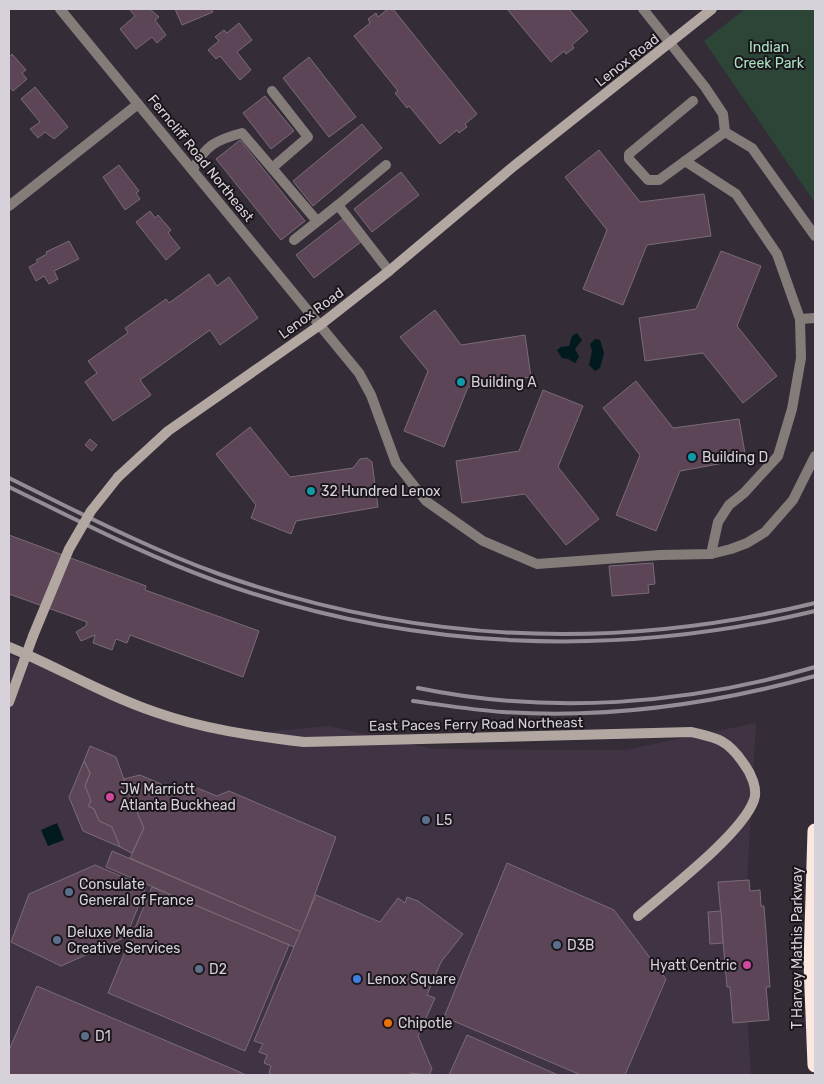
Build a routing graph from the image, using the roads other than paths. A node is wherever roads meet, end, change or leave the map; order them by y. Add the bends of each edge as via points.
1 (60, 9) edge
2 (643, 9) edge
3 (712, 9) edge
4 (671, 43) junction
5 (272, 91) dead end
6 (693, 101) dead end
7 (138, 104) junction
8 (725, 132) junction
9 (685, 160) junction
10 (386, 165) dead end
11 (272, 168) junction
12 (196, 173) junction
13 (338, 205) junction
14 (9, 206) edge
15 (317, 222) junction
16 (815, 236) edge
17 (294, 240) dead end
18 (390, 271) junction
19 (815, 318) edge
20 (800, 319) junction
21 (320, 325) junction
22 (815, 456) edge
23 (711, 554) junction
24 (9, 647) edge
25 (27, 654) junction
26 (9, 702) edge
27 (815, 831) edge
28 (638, 916) dead end
29 (815, 1065) edge

1 - 7 street, Ferncliff Road Northeast
2 - 4 street
3 - 4 street, Lenox Road
4 - 8 street via 723,114
4 - 18 street, Lenox Road via 514,166
5 - 11 street via 308,137
6 - 9 street via 629,154 629,159 648,180 654,181
7 - 12 street, Ferncliff Road Northeast
7 - 14 street
8 - 9 street
8 - 16 street via 752,148
9 - 20 street via 736,194 777,254
10 - 13 street
11 - 12 street via 242,133 222,140 221,146
11 - 15 street
12 - 21 street, Ferncliff Road Northeast
13 - 15 street
13 - 18 street
15 - 17 street
18 - 21 street, Lenox Road
19 - 20 street
20 - 23 street via 800,366 778,456 729,505 718,522
21 - 23 street, Ferncliff Road Northeast via 363,380 396,463 426,502 483,541 537,564 660,554
21 - 25 street, Lenox Road, bridge via 168,431 118,477 69,549
22 - 23 street, Ferncliff Road Northeast via 793,500 764,532 748,543
24 - 25 street, East Paces Ferry Road Northeast
25 - 26 street, Lenox Road
25 - 28 street, East Paces Ferry Road Northeast via 154,712 250,736 304,742 691,732 717,738 734,748 749,770 755,789 754,799 743,821
27 - 29 highway, T Harvey Mathis Parkway via 811,943

